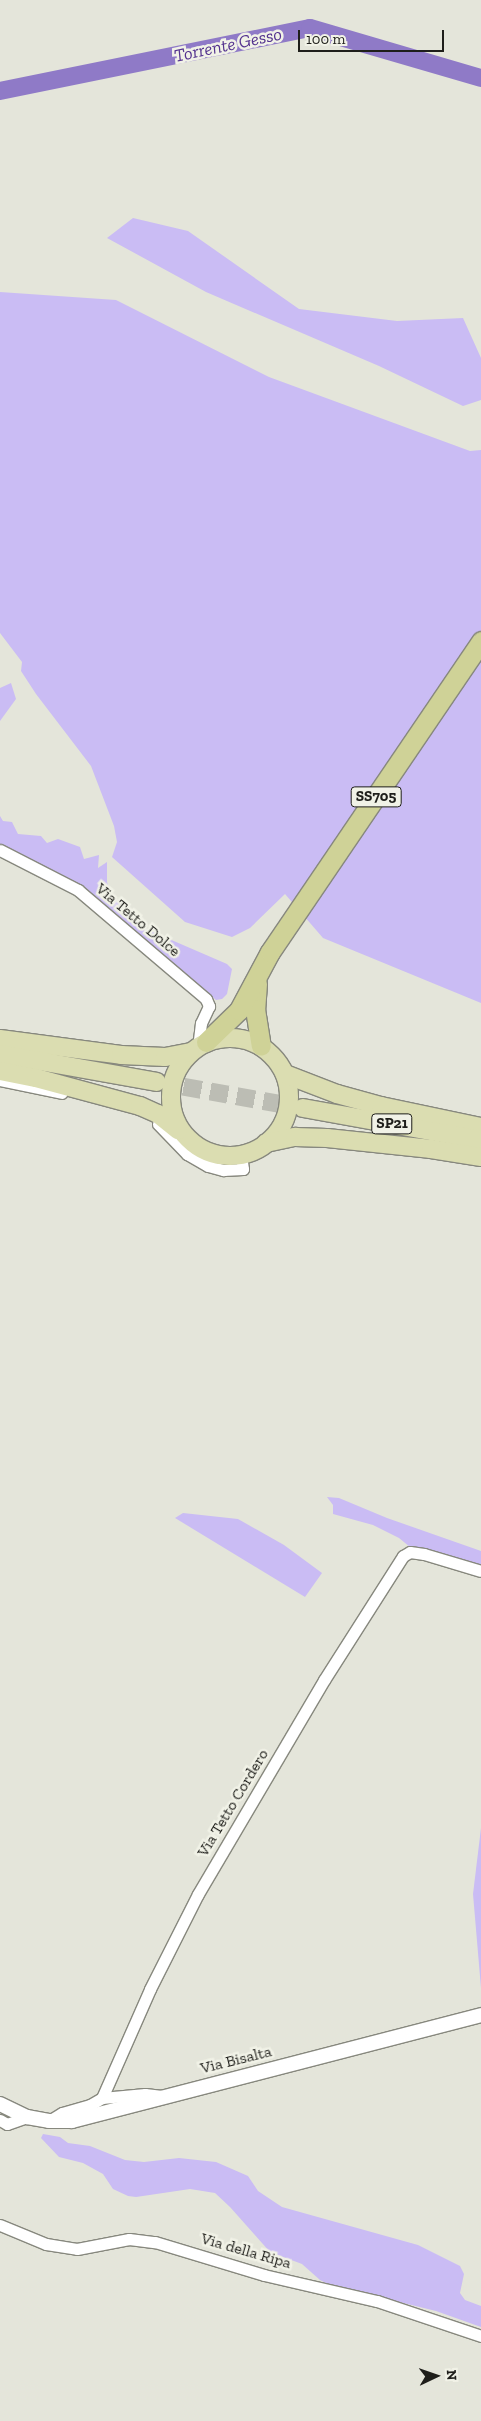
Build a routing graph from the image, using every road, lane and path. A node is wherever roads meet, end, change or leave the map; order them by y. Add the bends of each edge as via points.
1 (481, 641) edge
2 (0, 850) edge
3 (258, 973) junction
4 (0, 1040) edge
5 (261, 1046) junction
6 (198, 1047) junction
7 (0, 1054) edge
8 (0, 1071) edge
9 (285, 1074) junction
10 (0, 1080) edge
11 (157, 1082) tunnel mouth
12 (303, 1108) tunnel mouth
13 (481, 1127) edge
14 (184, 1135) junction
15 (481, 1140) edge
16 (266, 1143) junction
17 (241, 1155) junction
18 (481, 1157) edge
19 (481, 1571) edge
20 (481, 2015) edge
21 (164, 2096) junction
22 (102, 2098) junction
23 (0, 2104) edge
24 (27, 2117) junction
25 (0, 2120) edge
26 (49, 2121) junction
27 (0, 2225) edge
28 (481, 2336) edge

1 - 3 highway, SS705
2 - 6 street, Via Tetto Dolce via 78,890 206,999 209,1006 201,1023
3 - 5 highway, SS705 via 254,1000
3 - 6 highway, SS705 via 239,1010
4 - 6 main road via 121,1055 165,1057
5 - 6 main road via 234,1037
5 - 9 main road
6 - 14 main road via 174,1074 170,1092 172,1110
7 - 11 main road
8 - 14 main road via 140,1106 158,1114
9 - 13 main road via 337,1094 381,1106
9 - 16 main road via 289,1093 287,1112 279,1129
10 - 17 street via 141,1114 164,1129 187,1154 216,1168 242,1170
12 - 15 main road, SP21
14 - 17 main road via 198,1147 214,1154
16 - 17 main road
16 - 18 main road via 295,1137 327,1138
19 - 22 street, Via Tetto Cordero via 424,1554 410,1552 403,1556 324,1680 198,1894 146,1996
20 - 21 street, Via Bisalta
21 - 22 street via 146,2094
21 - 26 street, Via Bisalta via 72,2122
22 - 26 street
23 - 24 street, Via Bisalta
24 - 25 street via 7,2124
24 - 26 street, Via Bisalta
27 - 28 street, Via della Ripa via 46,2244 77,2249 129,2239 155,2242 264,2275 377,2301

